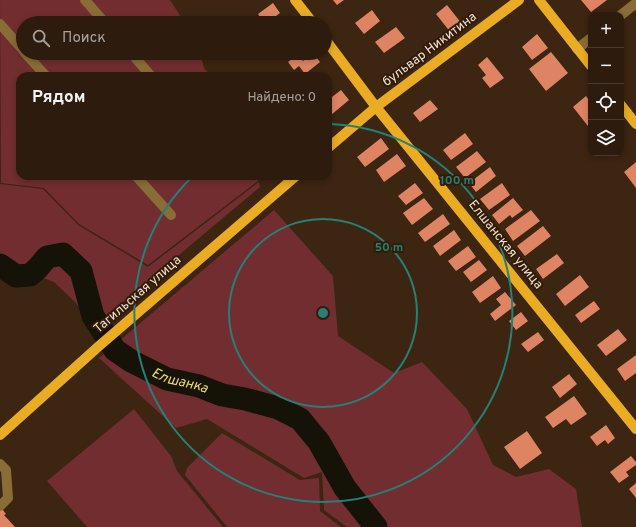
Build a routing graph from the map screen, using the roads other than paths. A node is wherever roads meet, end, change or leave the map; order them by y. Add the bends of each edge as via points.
1 (85, 0) edge
2 (295, 0) edge
3 (519, 0) edge
4 (539, 0) edge
5 (636, 3) edge
6 (624, 13) edge
7 (99, 16) edge
8 (308, 16) edge
9 (0, 24) edge
10 (588, 41) edge
11 (16, 42) edge
12 (332, 48) edge
13 (578, 49) junction
14 (32, 60) edge
15 (137, 60) edge
16 (588, 62) edge
17 (43, 72) edge
18 (148, 72) edge
19 (376, 107) junction
20 (624, 109) edge
21 (636, 124) edge
22 (332, 145) edge
23 (140, 180) edge
24 (291, 180) edge
25 (171, 215) dead end
26 (636, 429) edge
27 (0, 435) edge
28 (0, 464) edge
29 (0, 506) edge

1 - 7 lane
2 - 8 main road
3 - 19 main road, бульвар Никитина
4 - 13 main road
5 - 6 lane
9 - 11 lane
10 - 13 lane
12 - 19 main road, Елшанская улица
13 - 16 main road
14 - 17 lane
15 - 18 lane
19 - 22 main road
19 - 26 main road, Елшанская улица
20 - 21 main road
23 - 25 lane
24 - 27 main road, Тагильская улица
28 - 29 lane via 6,470 8,498

